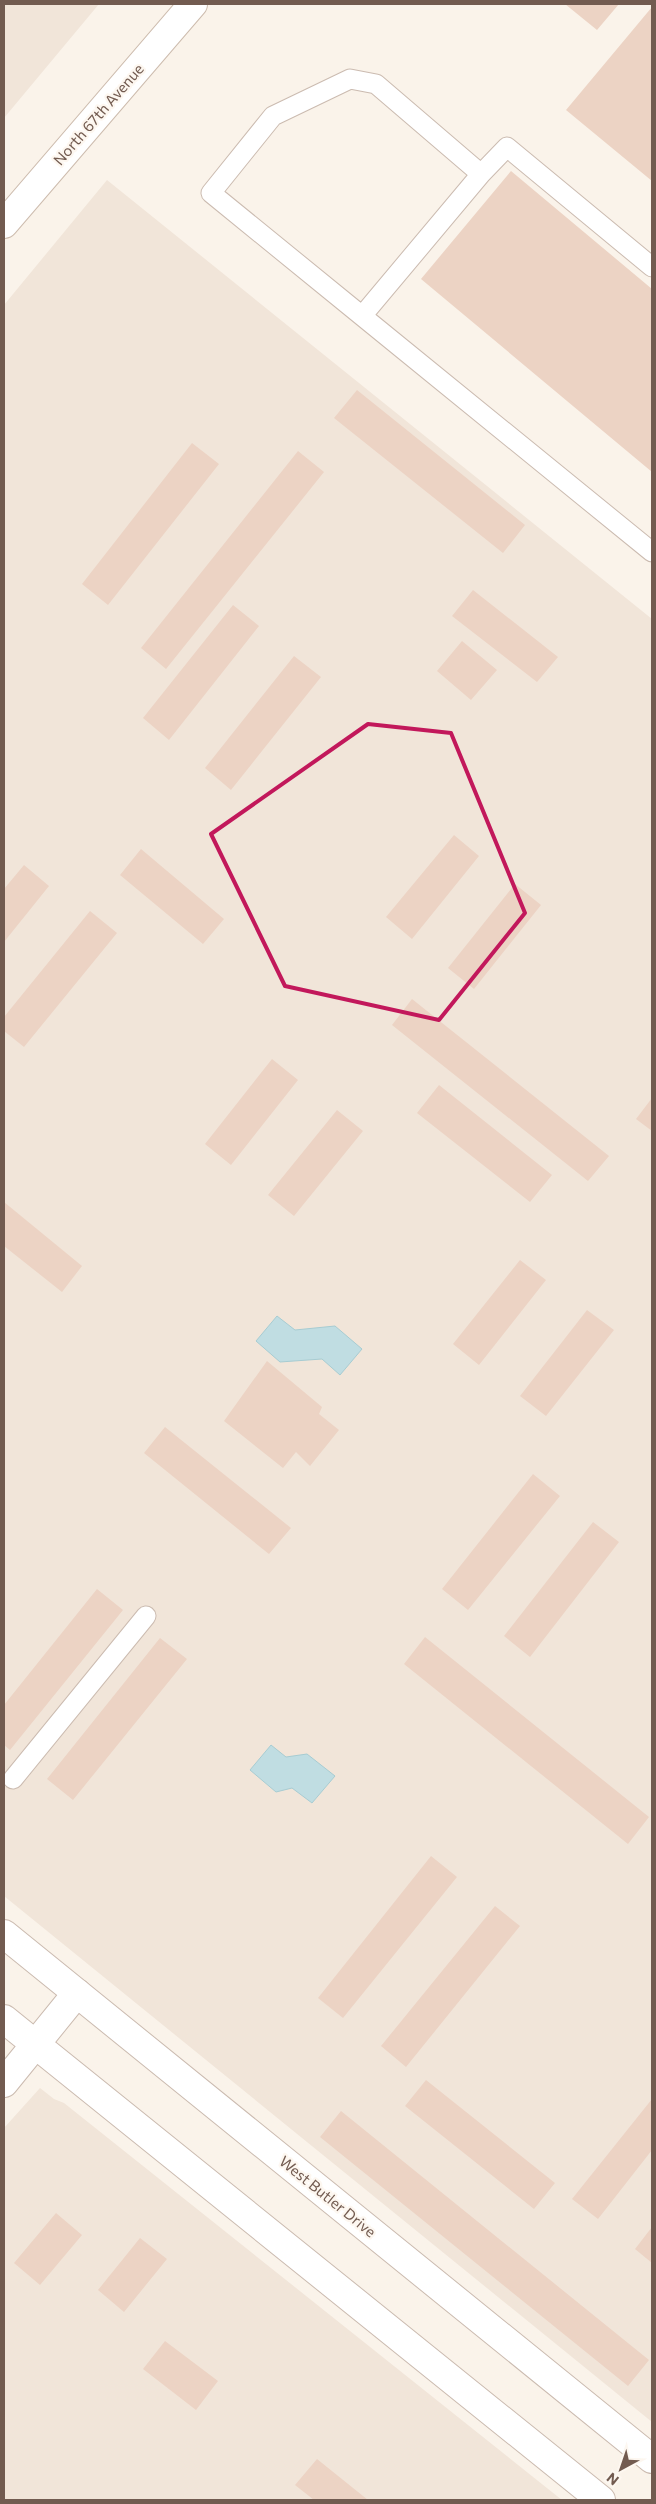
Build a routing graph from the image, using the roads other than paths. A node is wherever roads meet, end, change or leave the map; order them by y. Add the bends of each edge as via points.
1 (193, 4) edge
2 (481, 174) junction
3 (4, 224) edge
4 (652, 267) edge
5 (362, 316) junction
6 (652, 552) edge
7 (146, 1616) dead end
8 (13, 1779) dead end
9 (4, 1934) edge
10 (77, 1993) junction
11 (4, 2019) edge
12 (36, 2045) junction
13 (4, 2084) edge
14 (652, 2459) edge
15 (601, 2500) edge

1 - 3 street, North 67th Avenue
2 - 4 lane via 507,147
2 - 5 lane
2 - 5 lane via 376,84 350,79 273,116 211,194
5 - 6 lane
7 - 8 lane
9 - 10 street, West Butler Drive
10 - 12 street
10 - 14 street, West Butler Drive
11 - 12 street
12 - 13 street
12 - 15 street

